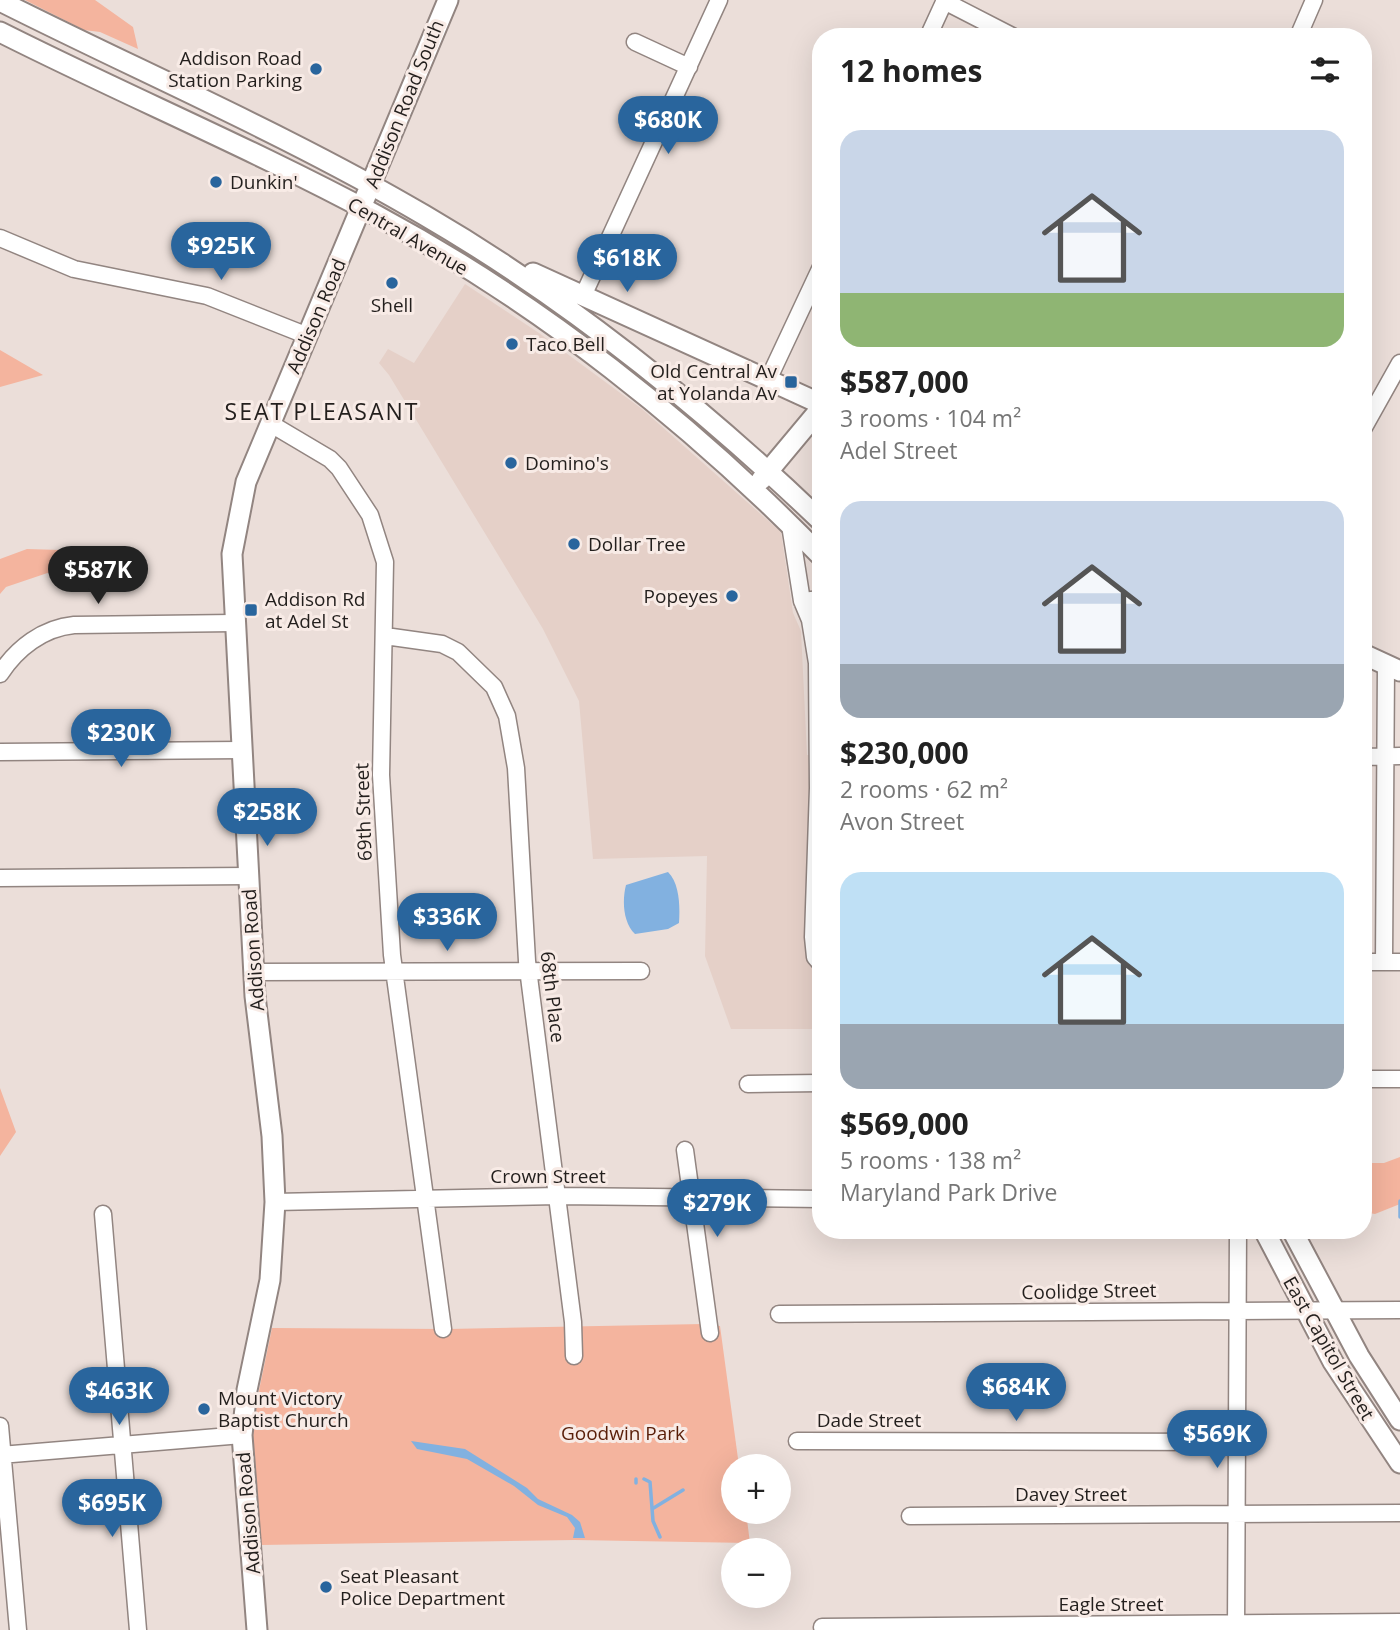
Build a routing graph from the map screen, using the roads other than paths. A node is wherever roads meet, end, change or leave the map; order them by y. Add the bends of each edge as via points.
1 (448, 0) edge
2 (719, 0) edge
3 (944, 0) edge
4 (1314, 0) edge
5 (0, 1) edge
6 (932, 28) edge
7 (997, 28) edge
8 (1302, 28) edge
9 (0, 33) edge
10 (635, 42) dead end
11 (689, 67) junction
12 (79, 72) junction
13 (170, 84) junction
14 (370, 184) junction
15 (361, 207) junction
16 (0, 237) edge
17 (481, 251) junction
18 (812, 286) edge
19 (583, 296) junction
20 (308, 336) junction
21 (1400, 363) edge
22 (768, 380) junction
23 (812, 402) edge
24 (1372, 413) edge
25 (812, 417) edge
26 (271, 424) junction
27 (769, 471) junction
28 (752, 491) junction
29 (812, 512) edge
30 (790, 526) junction
31 (812, 547) edge
32 (812, 600) edge
33 (802, 601) junction
34 (234, 623) junction
35 (812, 633) edge
36 (385, 636) junction
37 (1372, 658) edge
38 (1393, 668) edge
39 (0, 674) edge
40 (242, 750) junction
41 (0, 752) edge
42 (1372, 757) edge
43 (1392, 757) edge
44 (248, 876) junction
45 (0, 877) edge
46 (1372, 962) edge
47 (1392, 962) edge
48 (394, 971) junction
49 (641, 971) dead end
50 (253, 972) junction
51 (528, 973) junction
52 (1372, 1079) edge
53 (1400, 1079) edge
54 (812, 1083) edge
55 (748, 1084) dead end
56 (685, 1150) dead end
57 (558, 1196) junction
58 (425, 1198) junction
59 (693, 1198) junction
60 (812, 1199) edge
61 (275, 1202) junction
62 (103, 1214) dead end
63 (1238, 1239) edge
64 (1268, 1239) edge
65 (1297, 1239) edge
66 (1236, 1310) junction
67 (1400, 1310) edge
68 (1304, 1311) junction
69 (1334, 1312) junction
70 (779, 1314) dead end
71 (443, 1329) dead end
72 (710, 1333) dead end
73 (574, 1356) dead end
74 (1400, 1420) edge
75 (0, 1426) edge
76 (242, 1435) junction
77 (797, 1441) dead end
78 (1235, 1441) junction
79 (121, 1445) junction
80 (1, 1455) edge
81 (1400, 1463) edge
82 (1236, 1513) junction
83 (1400, 1513) edge
84 (911, 1516) dead end
85 (1400, 1622) edge
86 (822, 1627) dead end
87 (1236, 1627) edge
88 (18, 1630) edge
89 (138, 1630) edge
90 (257, 1630) edge

1 - 14 main road, Addison Road South
2 - 11 street
3 - 6 street
3 - 7 street
4 - 8 street
5 - 13 main road, Central Avenue
9 - 12 main road, Central Avenue
10 - 11 street
11 - 19 street
12 - 13 main road via 112,77 149,92
12 - 15 main road, Central Avenue
13 - 14 main road, Central Avenue
14 - 15 main road, Addison Road South
14 - 17 main road, Central Avenue
15 - 20 main road, Addison Road
15 - 28 main road, Central Avenue via 561,332 654,403
16 - 20 street via 74,269 207,296
17 - 19 main road
17 - 27 main road, Central Avenue via 645,364
18 - 22 street
19 - 22 main road
20 - 26 main road, Addison Road
21 - 24 street
22 - 23 main road
25 - 27 main road
26 - 34 main road, Addison Road via 246,482 235,528
26 - 36 street, 69th Street via 330,459 362,498 385,562
27 - 28 main road
27 - 29 main road
28 - 30 main road
30 - 31 main road
30 - 33 street
32 - 33 street
33 - 35 street
34 - 39 street via 55,628 24,646
34 - 40 main road, Addison Road
36 - 48 street, 69th Street via 382,812
36 - 51 street, 68th Place via 451,648 482,673 502,702 516,768
37 - 38 main road
38 - 43 street
40 - 41 street
40 - 44 main road, Addison Road
42 - 43 street
43 - 47 street
44 - 45 street
44 - 50 main road, Addison Road
46 - 47 street
48 - 50 street
48 - 51 street
48 - 58 street, 69th Street
49 - 51 street
50 - 61 main road, Addison Road
51 - 57 street, 68th Place
52 - 53 street
54 - 55 street
56 - 59 street
57 - 58 street, Crown Street
57 - 59 street, Crown Street
57 - 73 street, 68th Place
58 - 61 street, Crown Street
58 - 71 street, 69th Street
59 - 60 street, Crown Street
59 - 72 street
61 - 76 main road, Addison Road via 270,1280
62 - 79 street
63 - 66 street
64 - 68 main road, East Capitol Street
65 - 69 main road, East Capitol Street
66 - 68 street, Coolidge Street
66 - 70 street, Coolidge Street
66 - 78 street
67 - 69 street, Coolidge Street
68 - 69 street, Coolidge Street
68 - 81 main road, East Capitol Street
69 - 74 main road, East Capitol Street
75 - 80 street
76 - 79 street
76 - 90 main road, Addison Road
77 - 78 street, Dade Street
78 - 82 street
79 - 80 street
79 - 89 street
80 - 88 street
82 - 83 street, Davey Street
82 - 84 street, Davey Street
82 - 87 street
85 - 87 street, Eagle Street
86 - 87 street, Eagle Street

